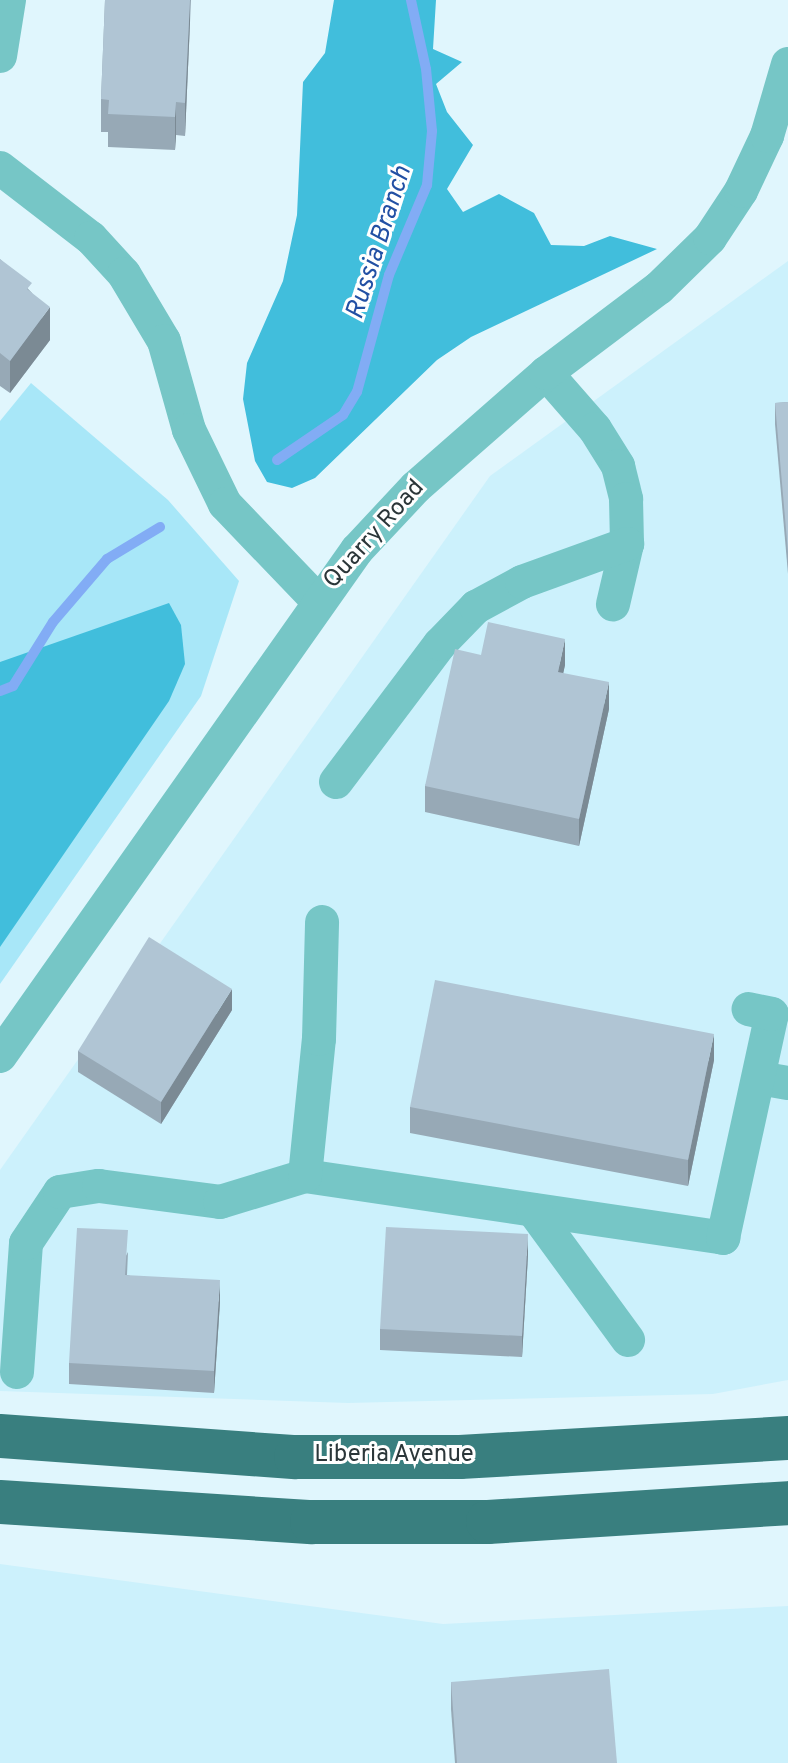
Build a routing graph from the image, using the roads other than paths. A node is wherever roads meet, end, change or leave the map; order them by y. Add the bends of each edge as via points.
1 (9, 0) edge
2 (0, 56) edge
3 (788, 64) edge
4 (0, 168) edge
5 (546, 373) junction
6 (627, 544) junction
7 (317, 600) junction
8 (613, 604) dead end
9 (336, 782) dead end
10 (322, 922) dead end
11 (749, 1009) dead end
12 (0, 1056) edge
13 (774, 1080) edge
14 (305, 1176) junction
15 (533, 1210) junction
16 (628, 1340) dead end
17 (17, 1372) dead end
18 (0, 1436) edge
19 (788, 1438) edge
20 (0, 1502) edge
21 (788, 1503) edge

1 - 2 street
3 - 5 street, Quarry Road via 767,136 741,191 710,238 659,288
4 - 7 street via 91,238 124,274 164,341 189,430 225,504
5 - 6 street via 595,429 618,466 626,499
5 - 7 street, Quarry Road via 416,487
6 - 8 street
6 - 9 street via 522,582 476,607 440,644
7 - 12 street, Quarry Road
10 - 14 street via 319,1039
11 - 13 street via 772,1014
13 - 15 street via 723,1238
14 - 15 street
14 - 17 street via 220,1202 99,1186 60,1192 26,1243
15 - 16 street
18 - 19 highway, Liberia Avenue via 296,1457 666,1449
20 - 21 highway via 312,1522 488,1522

